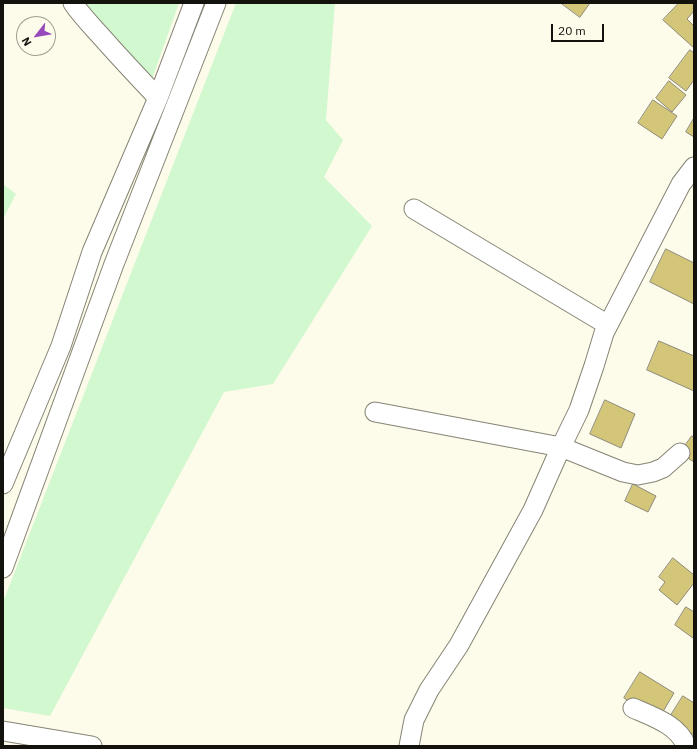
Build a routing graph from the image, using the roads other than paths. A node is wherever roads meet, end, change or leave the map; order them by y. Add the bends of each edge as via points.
1 (73, 3) edge
2 (194, 3) edge
3 (216, 3) edge
4 (158, 98) junction
5 (694, 167) edge
6 (414, 209) dead end
7 (92, 252) junction
8 (114, 264) junction
9 (608, 325) junction
10 (61, 346) junction
11 (80, 357) junction
12 (375, 412) dead end
13 (561, 447) junction
14 (680, 453) dead end
15 (3, 484) edge
16 (3, 568) edge
17 (633, 708) dead end
18 (3, 732) edge
19 (92, 746) edge
20 (409, 746) edge
21 (686, 746) edge

1 - 4 street via 90,26
2 - 4 street
3 - 8 street
4 - 7 street
5 - 9 street via 681,184
6 - 9 street
7 - 8 street
7 - 10 street
8 - 11 street
9 - 13 street via 579,410
10 - 11 street
10 - 15 street
11 - 16 street
12 - 13 street
13 - 14 street via 623,472 638,475 663,468
13 - 20 street via 533,510 458,645 429,690 414,720
17 - 21 street via 668,725 683,739
18 - 19 street

